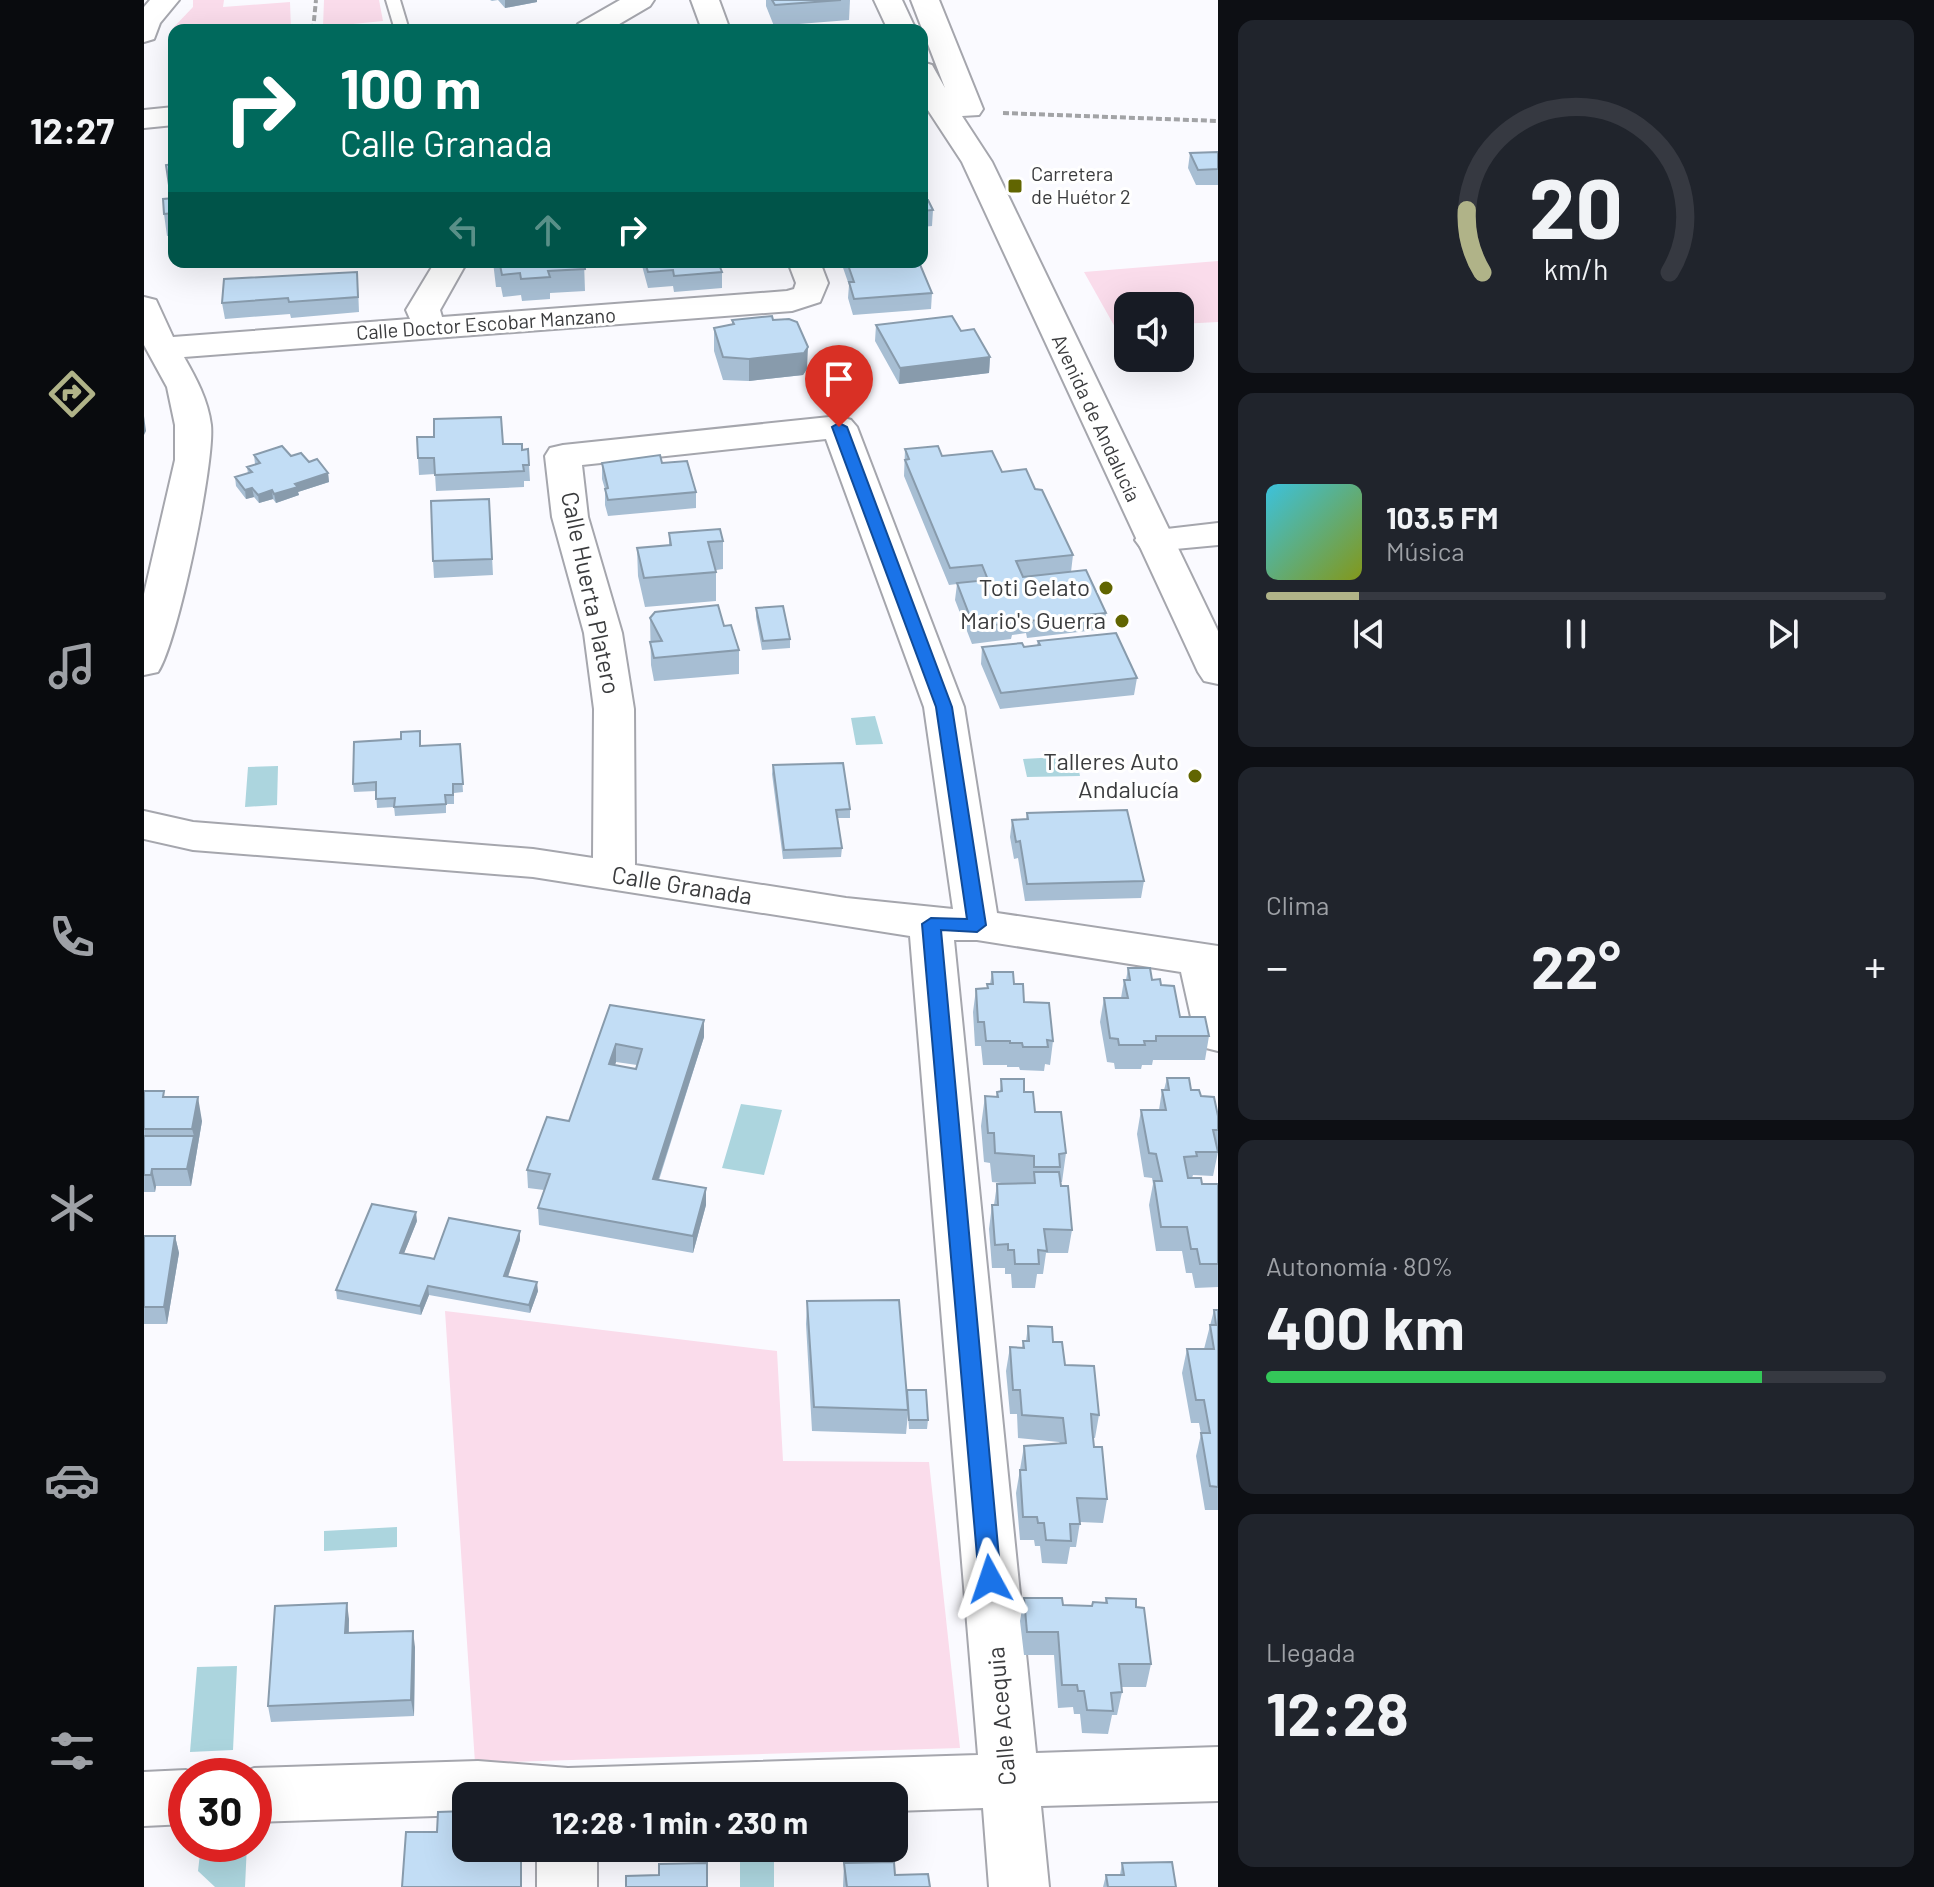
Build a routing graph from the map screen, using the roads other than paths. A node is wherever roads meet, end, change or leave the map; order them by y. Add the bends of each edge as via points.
1 (393, 0) edge
2 (640, 0) edge
3 (705, 0) edge
4 (888, 0) edge
5 (925, 0) edge
6 (400, 24) edge
7 (598, 24) edge
8 (714, 24) edge
9 (899, 24) edge
10 (928, 83) edge
11 (168, 117) edge
12 (144, 119) edge
13 (977, 162) junction
14 (448, 268) edge
15 (806, 278) edge
16 (144, 307) edge
17 (430, 329) junction
18 (162, 348) junction
19 (563, 456) joint
20 (1218, 534) edge
21 (1154, 540) junction
22 (144, 663) edge
23 (1218, 672) edge
24 (144, 825) edge
25 (614, 874) junction
26 (954, 925) junction
27 (1209, 961) edge
28 (1218, 1035) edge
29 (1218, 1774) edge
30 (1007, 1780) junction
31 (908, 1784) edge
32 (452, 1789) edge
33 (272, 1794) edge
34 (168, 1798) edge
35 (144, 1799) edge
36 (567, 1862) edge
37 (567, 1887) edge
38 (1019, 1887) edge

1 - 6 lane
2 - 7 street
3 - 8 street
4 - 9 street
5 - 13 street via 967,100
10 - 13 street
11 - 12 street
13 - 21 street, Avenida de Andalucía
14 - 17 street via 423,310
15 - 17 street, Calle Doctor Escobar Manzano via 792,301
16 - 18 street
17 - 18 street, Calle Doctor Escobar Manzano
18 - 22 street via 184,387 193,425 193,460
19 - 25 street, Calle Huerta Platero via 570,517 603,633 614,709
19 - 26 street, Calle Acequia via 839,427 944,707
20 - 21 street
21 - 23 street, Avenida de Andalucía
24 - 25 street, Calle Granada via 193,836
25 - 26 street, Calle Granada
26 - 27 street, Calle Granada
26 - 30 street, Calle Acequia
27 - 28 street
29 - 30 street
30 - 31 street
30 - 38 street, Calle Acequia
32 - 33 street
34 - 35 street
36 - 37 street

